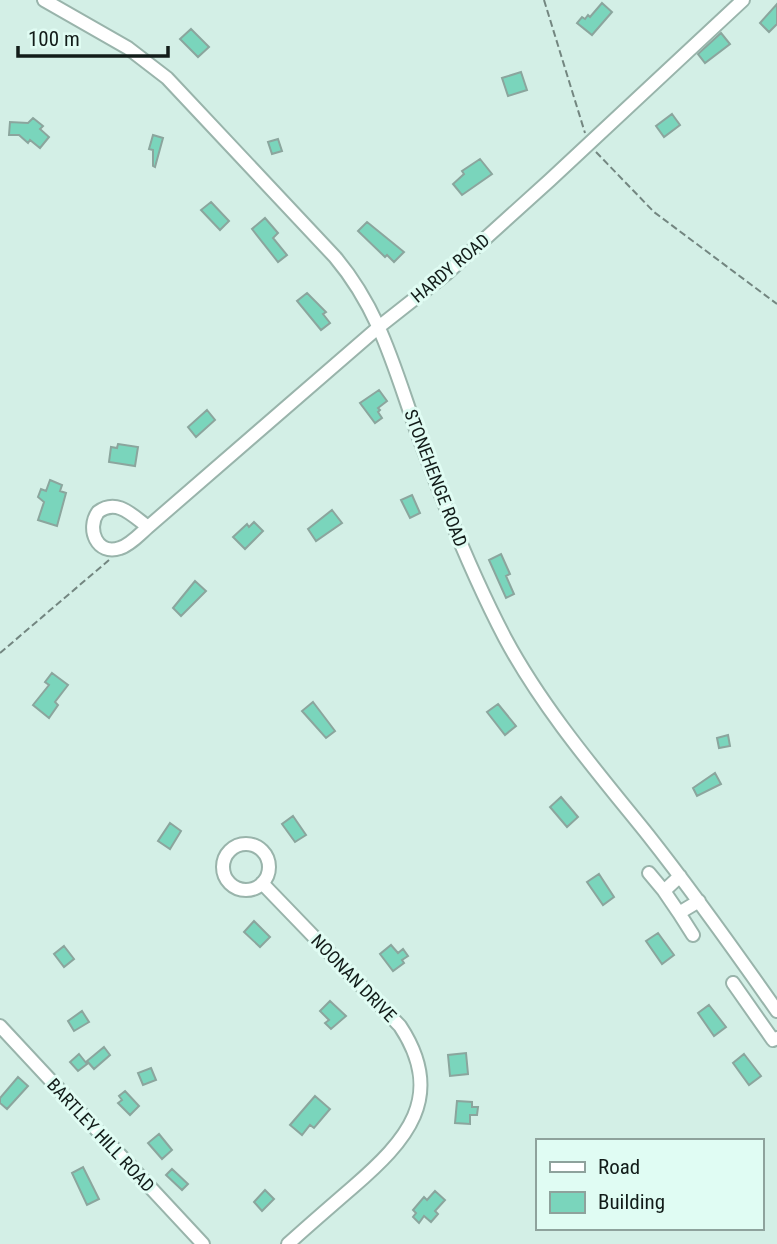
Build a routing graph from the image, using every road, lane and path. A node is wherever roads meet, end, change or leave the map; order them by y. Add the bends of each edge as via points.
1 (44, 0) edge
2 (544, 0) edge
3 (743, 0) edge
4 (588, 145) junction
5 (777, 304) edge
6 (380, 326) junction
7 (148, 527) junction
8 (126, 545) junction
9 (0, 653) edge
10 (649, 873) dead end
11 (680, 876) junction
12 (262, 883) dead end
13 (664, 891) junction
14 (699, 901) junction
15 (679, 913) junction
16 (693, 935) dead end
17 (733, 983) dead end
18 (773, 1005) edge
19 (753, 1012) junction
20 (0, 1026) edge
21 (777, 1038) edge
22 (203, 1244) edge
23 (288, 1244) edge

1 - 6 street, STONEHENGE ROAD via 128,48 183,92 349,274
2 - 4 path
3 - 4 street, HARDY ROAD
4 - 5 path via 654,212
4 - 6 street, HARDY ROAD via 446,274
6 - 7 street, HARDY ROAD
6 - 11 street, STONEHENGE ROAD via 446,508 506,640 559,721
7 - 8 street, HARDY ROAD
7 - 8 street via 122,508 101,510 92,524 95,540 110,549
8 - 9 path
10 - 13 street
11 - 13 street
11 - 14 street, STONEHENGE ROAD
12 - 23 street, NOONAN DRIVE via 400,1026 418,1069 418,1104 402,1139
13 - 15 street
14 - 15 street
14 - 18 street, STONEHENGE ROAD
15 - 16 street
17 - 19 street
18 - 19 street
19 - 21 street via 773,1040
20 - 22 street, BARTLEY HILL ROAD

